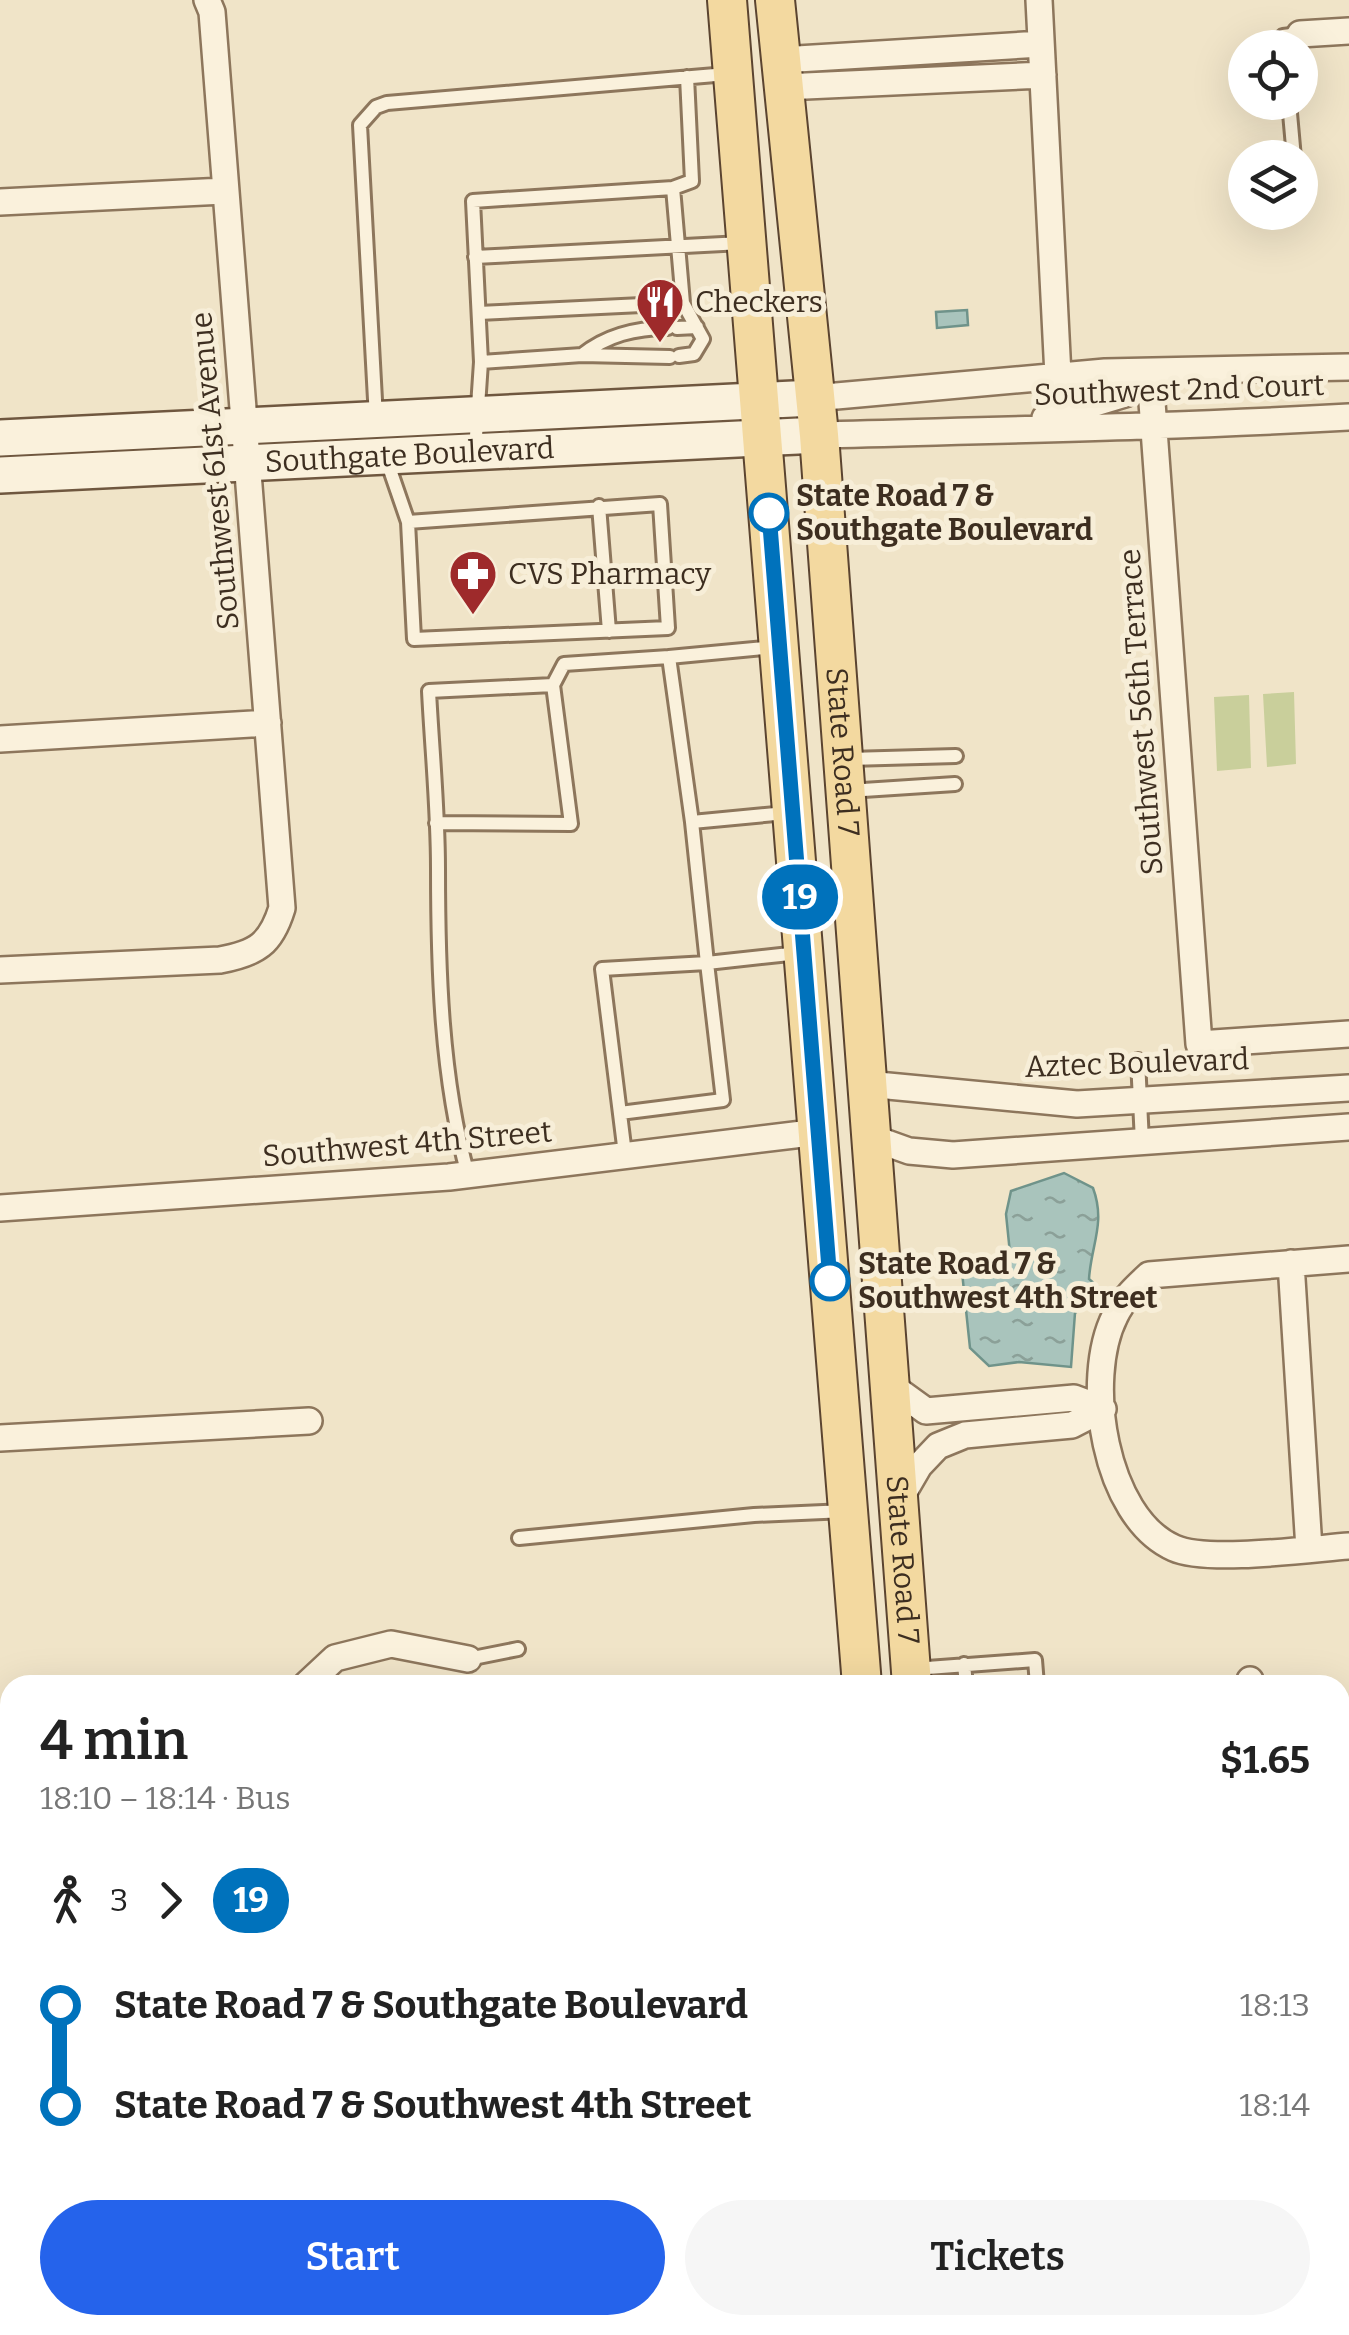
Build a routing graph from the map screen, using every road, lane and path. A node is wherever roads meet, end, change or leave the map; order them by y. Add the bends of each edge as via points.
1 (207, 0) edge
2 (727, 0) edge
3 (1039, 0) edge
4 (774, 5) edge
5 (1349, 31) edge
6 (1318, 36) edge
7 (1041, 44) junction
8 (733, 73) junction
9 (783, 74) junction
10 (1042, 75) junction
11 (687, 76) junction
12 (672, 188) junction
13 (224, 191) junction
14 (0, 202) edge
15 (746, 243) junction
16 (680, 244) junction
17 (474, 257) junction
18 (684, 303) junction
19 (479, 313) junction
20 (698, 326) junction
21 (582, 356) junction
22 (481, 362) junction
23 (1349, 367) edge
24 (1058, 375) junction
25 (1150, 375) junction
26 (814, 398) junction
27 (1060, 415) junction
28 (474, 416) junction
29 (1349, 417) edge
30 (762, 419) junction
31 (376, 421) junction
32 (244, 426) junction
33 (1012, 427) junction
34 (1152, 428) junction
35 (819, 436) junction
36 (0, 438) edge
37 (475, 454) junction
38 (386, 458) junction
39 (250, 463) junction
40 (0, 475) edge
41 (598, 506) junction
42 (408, 522) junction
43 (609, 631) junction
44 (780, 646) junction
45 (668, 657) junction
46 (553, 685) junction
47 (268, 723) junction
48 (0, 739) edge
49 (956, 756) dead end
50 (844, 776) junction
51 (954, 784) dead end
52 (794, 812) junction
53 (692, 822) junction
54 (436, 823) junction
55 (805, 952) junction
56 (707, 963) junction
57 (0, 970) edge
58 (811, 1032) junction
59 (1349, 1034) edge
60 (1138, 1060) dead end
61 (868, 1084) junction
62 (1349, 1088) edge
63 (1140, 1100) junction
64 (620, 1113) junction
65 (1349, 1127) edge
66 (819, 1132) junction
67 (870, 1137) junction
68 (1142, 1142) junction
69 (625, 1154) junction
70 (468, 1174) junction
71 (0, 1208) edge
72 (877, 1215) junction
73 (1349, 1259) edge
74 (1291, 1263) junction
75 (890, 1386) junction
76 (1036, 1401) junction
77 (1102, 1409) junction
78 (309, 1421) dead end
79 (1038, 1428) junction
80 (0, 1438) edge
81 (898, 1502) junction
82 (848, 1511) junction
83 (519, 1538) dead end
84 (1349, 1546) edge
85 (1309, 1549) junction
86 (518, 1649) dead end
87 (468, 1659) joint
88 (964, 1664) junction
89 (317, 1675) edge
90 (861, 1675) edge
91 (912, 1675) edge
92 (920, 1675) edge
93 (965, 1675) edge
94 (1036, 1675) edge

1 - 13 street, Southwest 61st Avenue
2 - 8 main road, State Road 7
3 - 7 street
4 - 9 main road, State Road 7
5 - 6 street
7 - 9 street
7 - 10 street
8 - 11 lane
8 - 15 main road, State Road 7
9 - 10 street
9 - 26 main road, State Road 7
10 - 24 street
11 - 12 lane via 692,181
11 - 31 lane via 387,104 366,115 360,125
12 - 16 lane
12 - 17 lane via 473,201
13 - 14 street
13 - 32 street, Southwest 61st Avenue
15 - 16 lane
15 - 30 main road, State Road 7
16 - 17 lane
16 - 18 lane
17 - 19 lane
18 - 19 lane
18 - 20 lane
19 - 22 lane
20 - 21 lane via 630,331 598,342
20 - 21 lane via 702,339 694,354
21 - 22 lane
22 - 28 lane
23 - 25 street, Southwest 2nd Court
24 - 25 street, Southwest 2nd Court
24 - 26 street, Southwest 2nd Court
24 - 27 street
25 - 27 street, Southwest 2nd Court via 1125,394
25 - 34 street, Southwest 56th Terrace
26 - 30 main road, Southgate Boulevard
26 - 35 main road, State Road 7
27 - 33 street, Southwest 2nd Court
28 - 30 main road, Southgate Boulevard
28 - 31 main road, Southgate Boulevard
28 - 37 lane
29 - 34 street, Southwest 2nd Court
30 - 35 main road, Southgate Boulevard
30 - 37 main road, Southgate Boulevard
30 - 44 main road, State Road 7
31 - 32 main road, Southgate Boulevard
31 - 38 lane
32 - 36 main road, Southgate Boulevard
32 - 39 street, Southwest 61st Avenue
33 - 34 street, Southwest 2nd Court
33 - 35 street, Southwest 2nd Court
34 - 59 street, Southwest 56th Terrace via 1199,1044
35 - 50 main road, State Road 7
37 - 38 main road, Southgate Boulevard
38 - 39 main road, Southgate Boulevard
38 - 42 lane
39 - 40 main road, Southgate Boulevard
39 - 47 street, Southwest 61st Avenue
41 - 42 lane
41 - 43 lane
41 - 43 lane via 660,504 668,628
42 - 43 lane via 414,639
44 - 45 lane
44 - 52 main road, State Road 7
45 - 46 lane via 564,664
45 - 53 lane
46 - 54 lane via 429,691
46 - 54 lane via 571,824
47 - 48 street
47 - 57 street, Southwest 61st Avenue via 282,908 273,937 252,954 220,960
49 - 50 lane
50 - 51 lane
50 - 61 main road, State Road 7
52 - 53 lane
52 - 55 main road, State Road 7
53 - 56 lane
54 - 70 lane via 436,907 454,1109
55 - 56 lane
55 - 58 main road, State Road 7
56 - 64 lane via 723,1100
56 - 64 lane via 602,968
58 - 66 main road, State Road 7
58 - 67 main road via 837,1102
60 - 63 lane
61 - 63 street, Aztec Boulevard via 1041,1102
61 - 67 main road, State Road 7
62 - 63 street, Aztec Boulevard
63 - 68 lane
64 - 69 lane
65 - 68 street
66 - 69 street, Southwest 4th Street
66 - 72 main road via 841,1146
66 - 82 main road, State Road 7
67 - 68 street via 910,1151 953,1155
67 - 72 main road, State Road 7
69 - 70 street, Southwest 4th Street
70 - 71 street, Southwest 4th Street
72 - 75 main road, State Road 7
73 - 74 street
74 - 77 street via 1150,1276 1133,1289 1114,1318 1100,1378
74 - 85 street
75 - 76 street via 926,1411
75 - 81 main road, State Road 7
76 - 77 street via 1074,1398
76 - 79 lane
77 - 79 street via 1072,1426
77 - 85 street via 1105,1448 1130,1508 1176,1550
78 - 80 street
79 - 81 street via 965,1435 938,1446
81 - 91 main road, State Road 7
82 - 83 lane
82 - 90 main road, State Road 7
84 - 85 street
86 - 87 lane
87 - 89 street via 391,1644 336,1658
88 - 92 lane
88 - 93 lane
88 - 94 lane via 1035,1660

